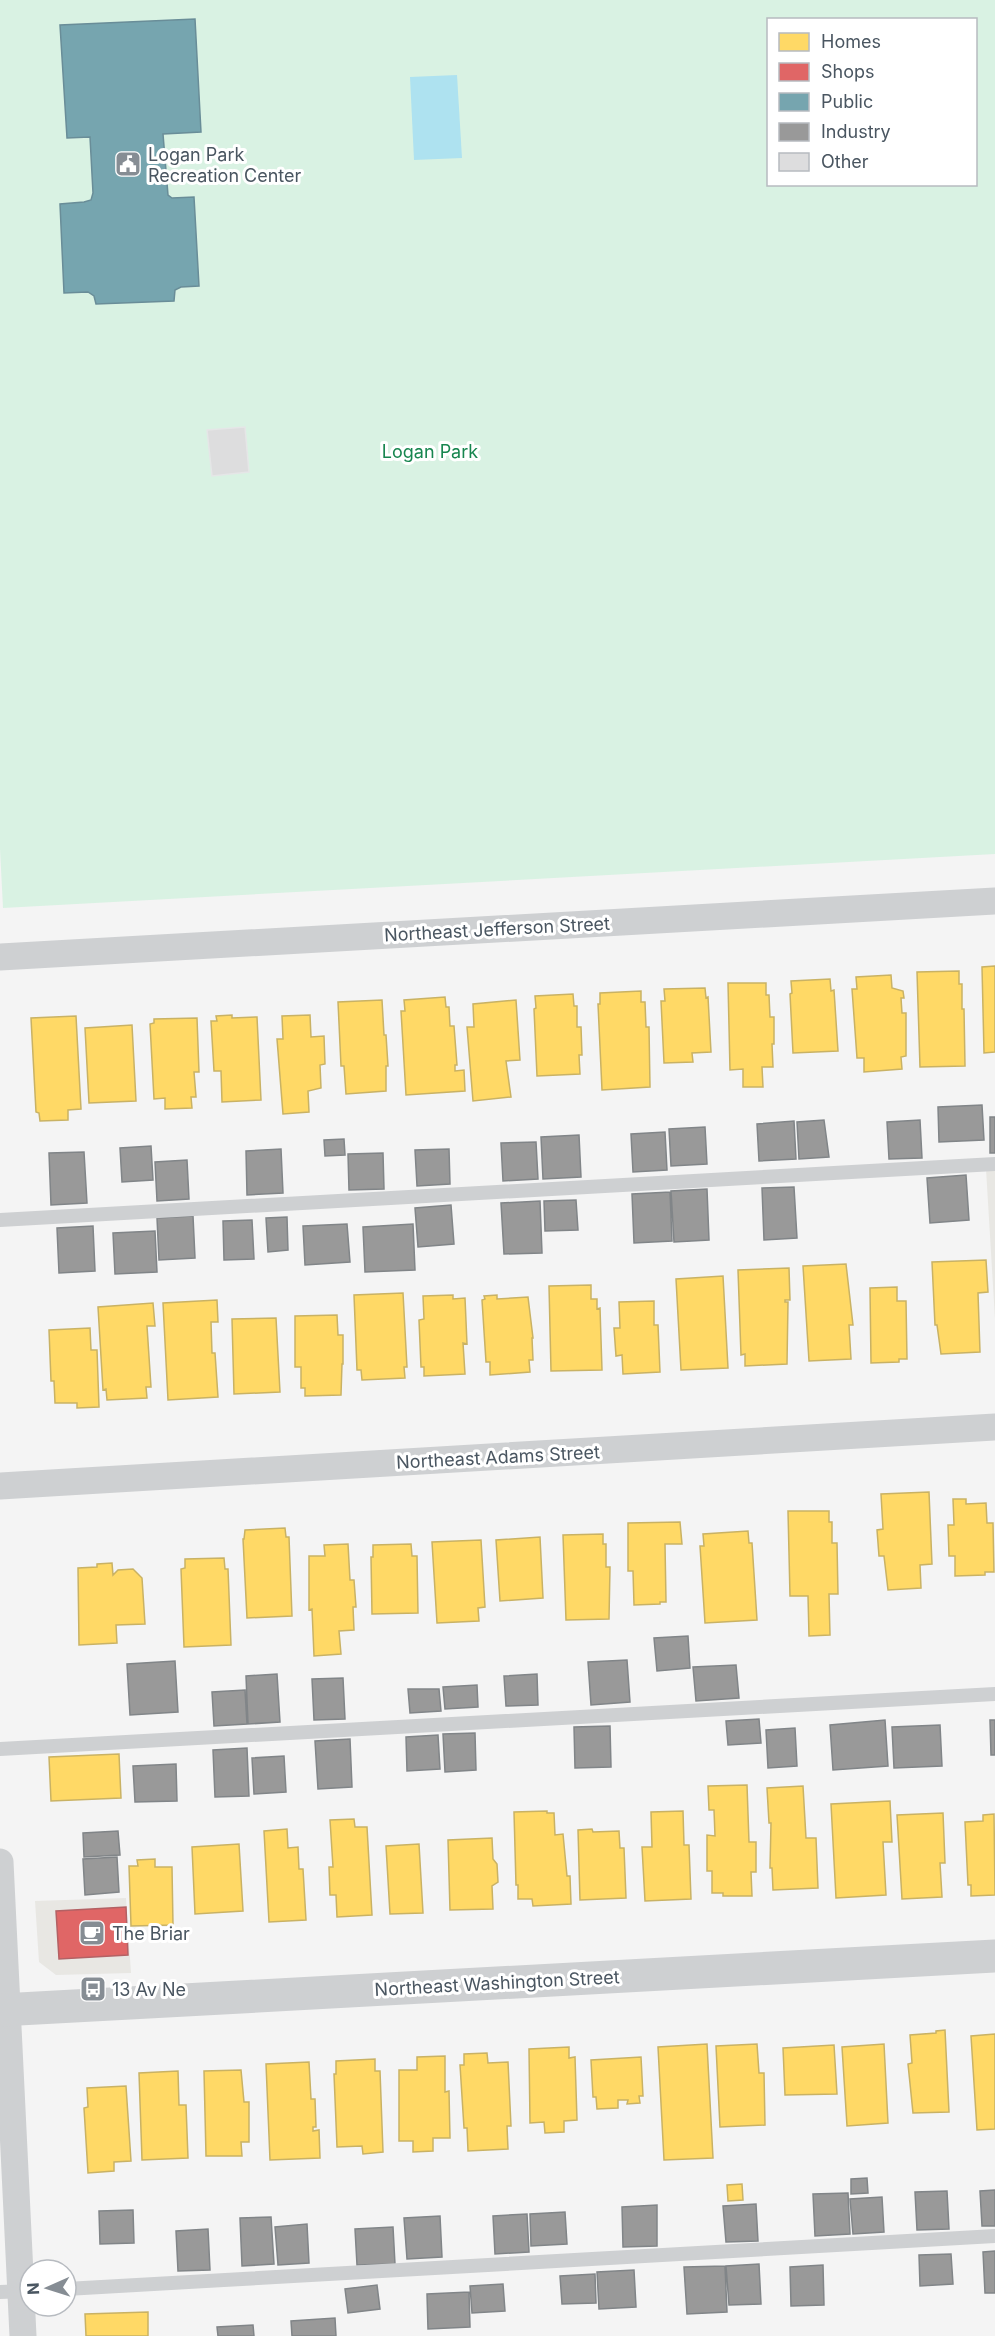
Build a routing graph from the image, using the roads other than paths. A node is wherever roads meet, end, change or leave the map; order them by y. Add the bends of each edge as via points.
1 (995, 901) edge
2 (0, 957) edge
3 (995, 1164) edge
4 (0, 1220) edge
5 (995, 1427) edge
6 (0, 1486) edge
7 (995, 1694) edge
8 (0, 1749) edge
9 (0, 1862) edge
10 (995, 1956) edge
11 (4, 2010) edge
12 (995, 2236) edge
13 (78, 2288) edge
14 (17, 2292) edge
15 (23, 2336) edge

1 - 2 street, Northeast Jefferson Street
3 - 4 lane
5 - 6 street, Northeast Adams Street
7 - 8 lane
9 - 11 street
10 - 11 street, Northeast Washington Street
11 - 14 street
12 - 13 lane
14 - 15 street

